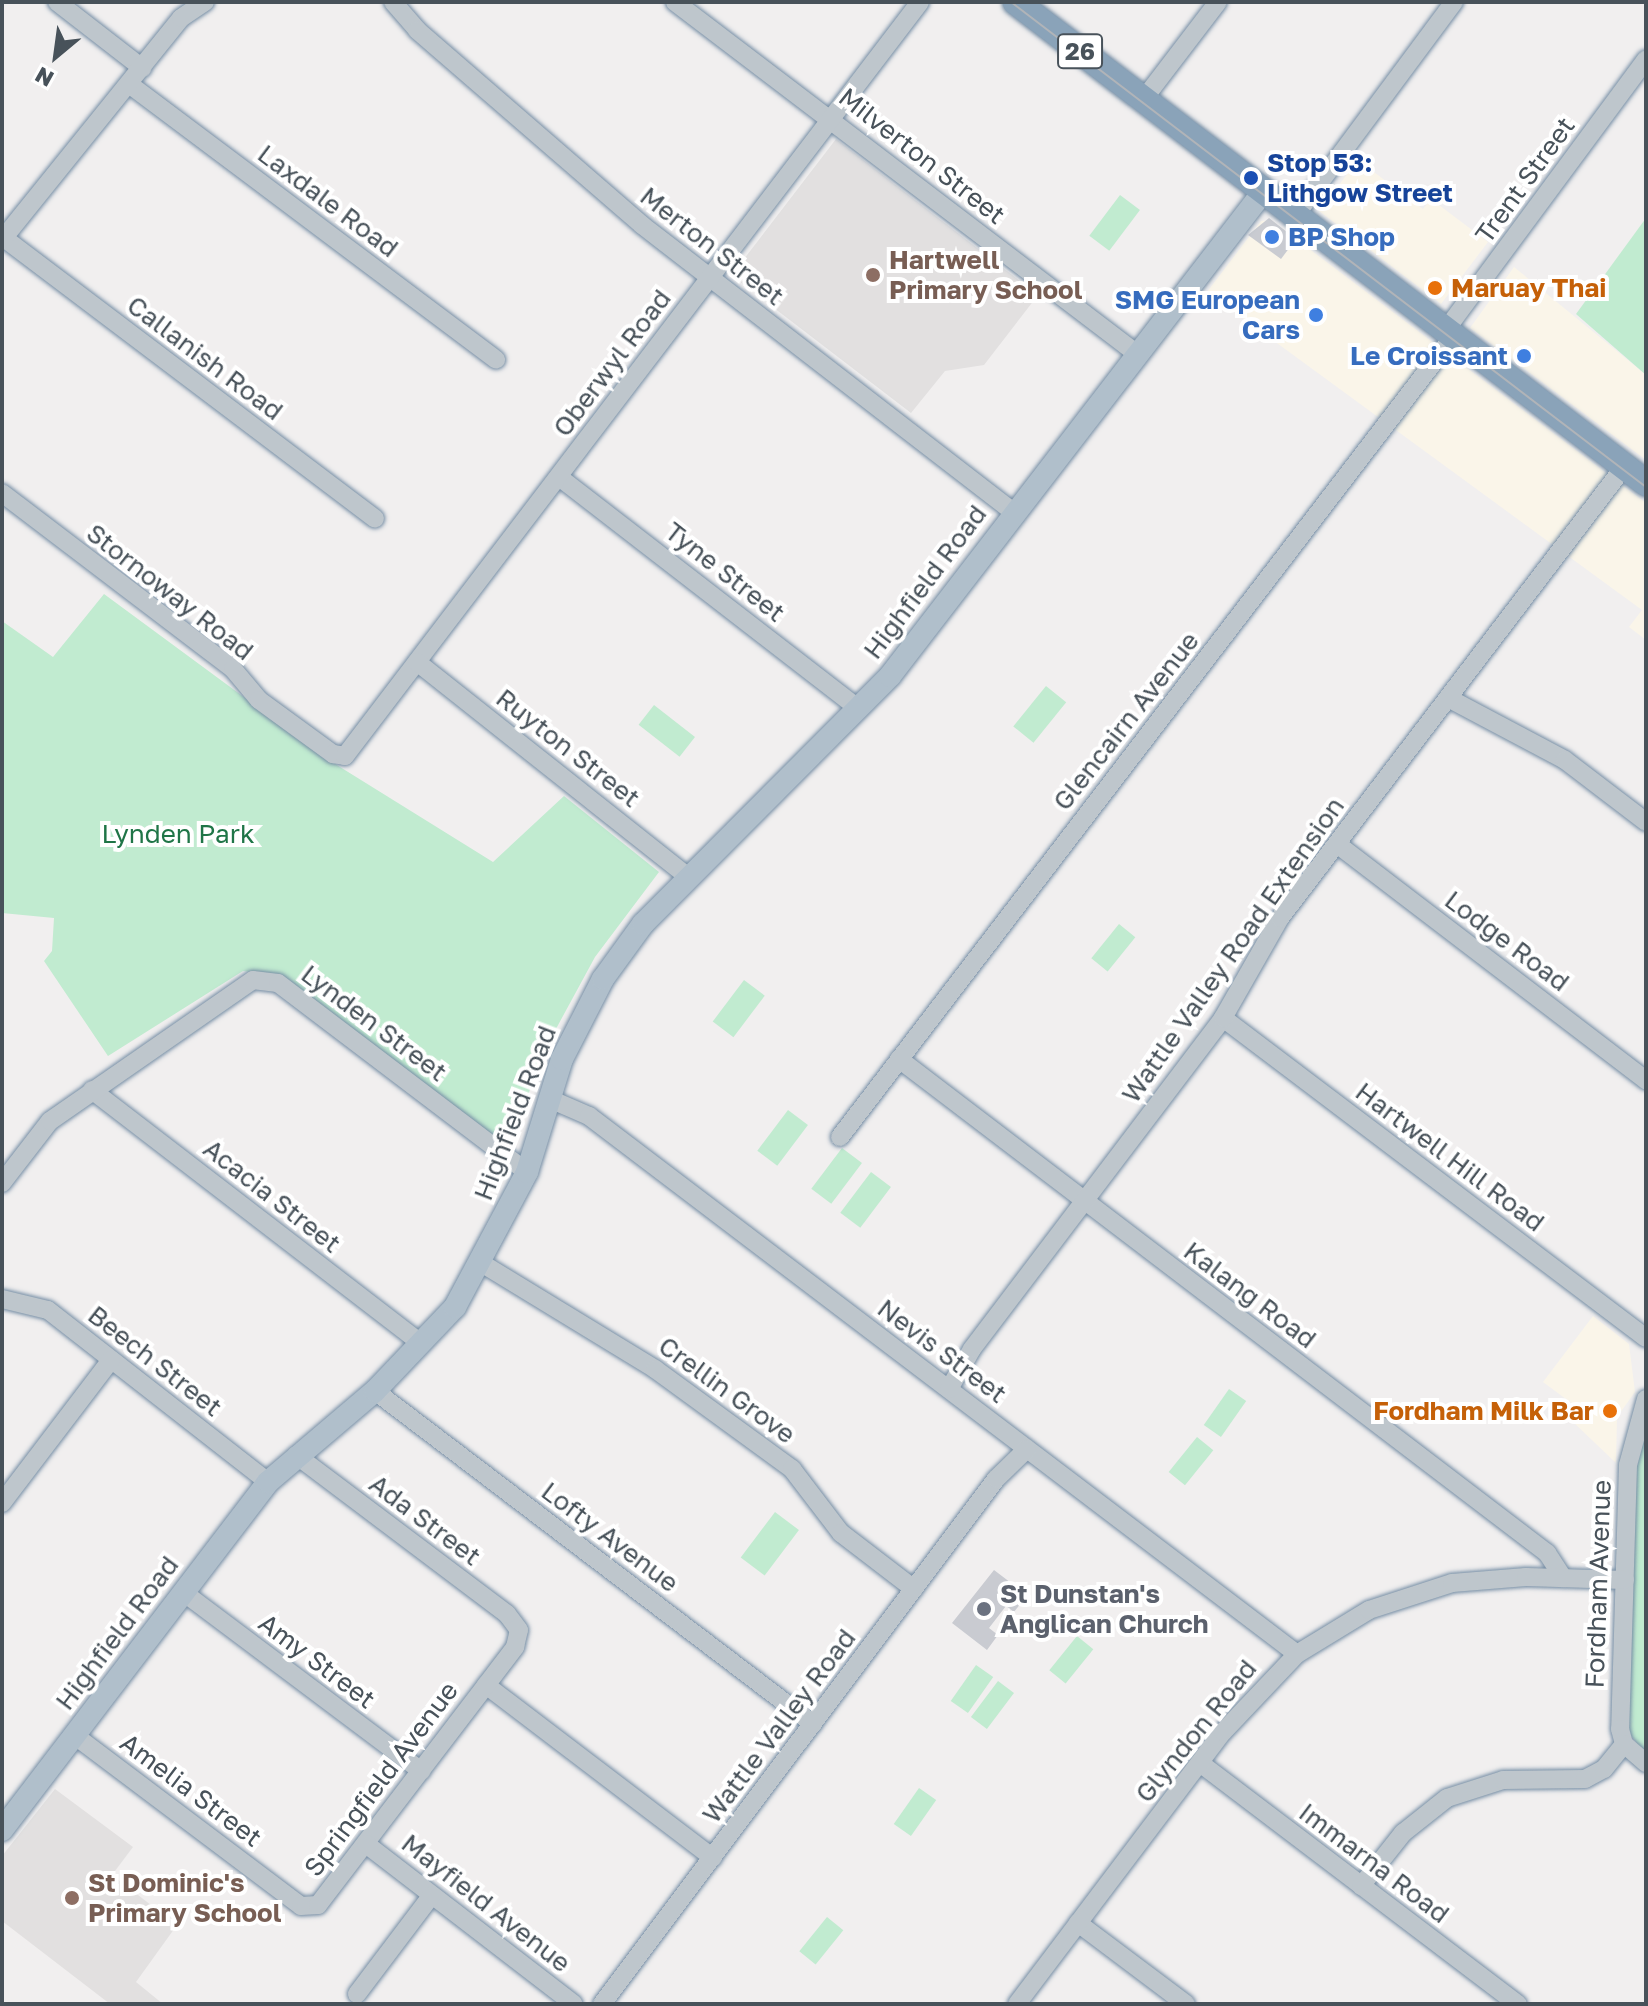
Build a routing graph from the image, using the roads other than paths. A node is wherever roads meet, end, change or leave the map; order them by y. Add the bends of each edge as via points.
1 (57, 2) edge
2 (205, 2) edge
3 (393, 2) edge
4 (675, 2) edge
5 (920, 2) edge
6 (1016, 2) edge
7 (1218, 2) edge
8 (1454, 2) edge
9 (1646, 59) edge
10 (142, 68) junction
11 (129, 84) junction
12 (1143, 100) junction
13 (831, 119) junction
14 (1263, 192) junction
15 (1295, 216) junction
16 (6, 229) edge
17 (709, 278) junction
18 (1449, 334) junction
19 (1136, 353) junction
20 (496, 360) dead end
21 (1624, 467) junction
22 (559, 477) junction
23 (1646, 483) edge
24 (2, 493) edge
25 (1014, 512) junction
26 (375, 519) dead end
27 (417, 662) junction
28 (1448, 698) junction
29 (859, 709) junction
30 (345, 756) joint
31 (1646, 822) edge
32 (1337, 844) junction
33 (686, 875) junction
34 (1223, 1018) junction
35 (899, 1059) junction
36 (1646, 1080) edge
37 (92, 1090) junction
38 (550, 1099) junction
39 (840, 1137) dead end
40 (527, 1172) junction
41 (2, 1183) edge
42 (1082, 1200) junction
43 (483, 1264) junction
44 (2, 1299) edge
45 (1646, 1338) edge
46 (421, 1343) junction
47 (111, 1360) junction
48 (944, 1385) junction
49 (375, 1391) junction
50 (1646, 1399) edge
51 (1022, 1445) junction
52 (296, 1455) junction
53 (268, 1482) junction
54 (2, 1503) edge
55 (1563, 1578) junction
56 (1625, 1580) junction
57 (914, 1589) junction
58 (183, 1592) junction
59 (519, 1630) joint
60 (1297, 1654) junction
61 (486, 1685) junction
62 (813, 1724) junction
63 (74, 1735) junction
64 (1624, 1744) junction
65 (1200, 1763) junction
66 (1646, 1763) edge
67 (421, 1771) junction
68 (2, 1830) edge
69 (366, 1844) junction
70 (713, 1858) junction
71 (1361, 1886) junction
72 (432, 1895) junction
73 (318, 1905) joint
74 (1078, 1923) junction
75 (357, 1994) dead end
76 (574, 2004) edge
77 (602, 2004) edge
78 (1017, 2004) edge
79 (1186, 2004) edge
80 (1518, 2004) edge

1 - 10 street
2 - 10 street via 181,18
3 - 17 street, Merton Street via 417,30
4 - 13 street, Milverton Street
5 - 13 street, Oberwyl Road
6 - 12 highway, 26
7 - 12 street
8 - 15 street
9 - 18 street, Trent Street
10 - 11 street
11 - 16 street
11 - 20 street, Laxdale Road
12 - 14 highway, 26
13 - 17 street, Oberwyl Road
13 - 19 street, Milverton Street
14 - 15 highway, 26
14 - 19 main road, Highfield Road
15 - 18 highway, 26
16 - 26 street, Callanish Road
17 - 22 street, Oberwyl Road
17 - 25 street, Merton Street
18 - 21 highway, 26
18 - 35 street, Glencairn Avenue
19 - 25 main road, Highfield Road
21 - 23 highway, 26
21 - 28 street, Wattle Valley Road Extension
22 - 27 street, Oberwyl Road
22 - 29 street, Tyne Street
24 - 30 street, Stornoway Road via 233,669 259,700 333,754
25 - 29 main road, Highfield Road
27 - 30 street, Oberwyl Road
27 - 33 street, Ruyton Street
28 - 31 street via 1565,760
28 - 32 street, Wattle Valley Road Extension
29 - 33 main road, Highfield Road
32 - 34 street, Wattle Valley Road Extension via 1274,927
32 - 36 street, Lodge Road
33 - 38 main road, Highfield Road via 603,979 562,1059
34 - 42 street, Wattle Valley Road Extension
34 - 45 street, Hartwell Hill Road
35 - 39 street, Glencairn Avenue
35 - 42 street, Kalang Road
37 - 40 street, Lynden Street via 234,990 253,980 278,983
37 - 41 street, Lynden Street via 50,1121
37 - 46 street, Acacia Street
38 - 40 main road, Highfield Road
38 - 48 street, Nevis Street via 589,1116
40 - 43 main road, Highfield Road
42 - 48 street, Wattle Valley Road Extension
42 - 55 street, Kalang Road via 1547,1553
43 - 46 main road, Highfield Road
43 - 57 street, Crellin Grove via 664,1374 792,1469 841,1533
44 - 47 street, Beech Street via 48,1310
46 - 49 main road, Highfield Road
47 - 53 street, Beech Street
47 - 54 street
48 - 51 street, Nevis Street
49 - 52 main road, Highfield Road
49 - 62 street, Lofty Avenue
50 - 56 street, Fordham Avenue via 1629,1454
51 - 57 street, Wattle Valley Road
51 - 60 street, Nevis Street
52 - 53 main road, Highfield Road
52 - 59 street, Ada Street via 507,1614
53 - 58 main road, Highfield Road
55 - 56 street, Glyndon Road
55 - 60 street, Glyndon Road via 1478,1579 1421,1590 1369,1610
56 - 64 street, Fordham Avenue
57 - 62 street, Wattle Valley Road
58 - 63 main road, Highfield Road
58 - 67 street, Amy Street
59 - 61 street, Springfield Avenue via 515,1647
60 - 65 street, Glyndon Road
61 - 67 street, Springfield Avenue
61 - 70 street, Springfield Avenue
62 - 70 street, Wattle Valley Road
63 - 68 main road, Highfield Road
63 - 73 street, Amelia Street via 301,1906
64 - 66 street
64 - 71 street via 1604,1769 1585,1779 1503,1780 1447,1798 1403,1833
65 - 71 street, Immarna Road
65 - 74 street, Glyndon Road
67 - 69 street, Springfield Avenue
69 - 72 street, Mayfield Avenue
69 - 73 street, Springfield Avenue
70 - 77 street, Wattle Valley Road
71 - 80 street, Immarna Road
72 - 75 street
72 - 76 street, Mayfield Avenue
74 - 78 street, Glyndon Road
74 - 79 street

